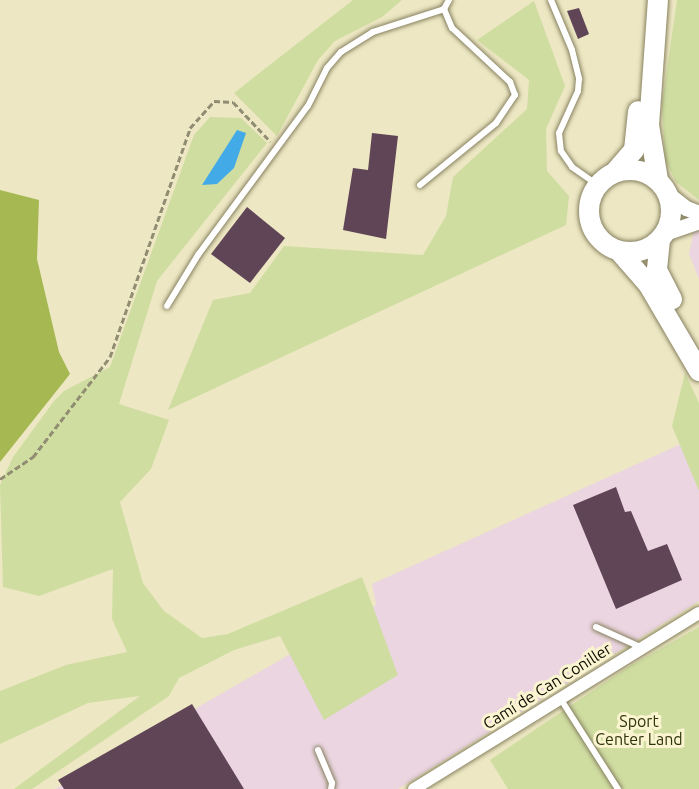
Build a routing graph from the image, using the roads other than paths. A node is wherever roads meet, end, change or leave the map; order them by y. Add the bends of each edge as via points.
1 (448, 0) edge
2 (551, 0) edge
3 (658, 0) edge
4 (444, 9) junction
5 (652, 48) junction
6 (606, 179) junction
7 (420, 185) dead end
8 (663, 187) junction
9 (699, 213) edge
10 (699, 221) edge
11 (663, 236) junction
12 (620, 251) junction
13 (168, 306) dead end
14 (699, 347) edge
15 (699, 371) edge
16 (699, 613) edge
17 (596, 627) dead end
18 (640, 647) junction
19 (560, 697) junction
20 (318, 750) dead end
21 (331, 789) edge
22 (414, 789) edge
23 (618, 789) edge

1 - 4 lane
2 - 6 lane via 575,58 579,80 559,133 561,151 572,167
3 - 5 main road
4 - 7 lane via 452,28 510,82 515,95 496,123
4 - 13 lane via 373,32 341,52 327,68 308,106 198,255
5 - 6 main road via 642,70 634,150
5 - 8 main road via 650,136
6 - 8 main road via 636,170
6 - 12 main road via 590,204 590,220 602,241
8 - 9 street via 686,208
8 - 11 main road via 671,210
10 - 11 street
11 - 12 main road via 639,252
11 - 14 main road via 656,259 659,277
12 - 15 main road via 648,284
16 - 18 street, Camí de Can Coniller
17 - 18 lane
18 - 19 street, Camí de Can Coniller
19 - 22 street, Camí de Can Coniller
19 - 23 lane
20 - 21 lane

